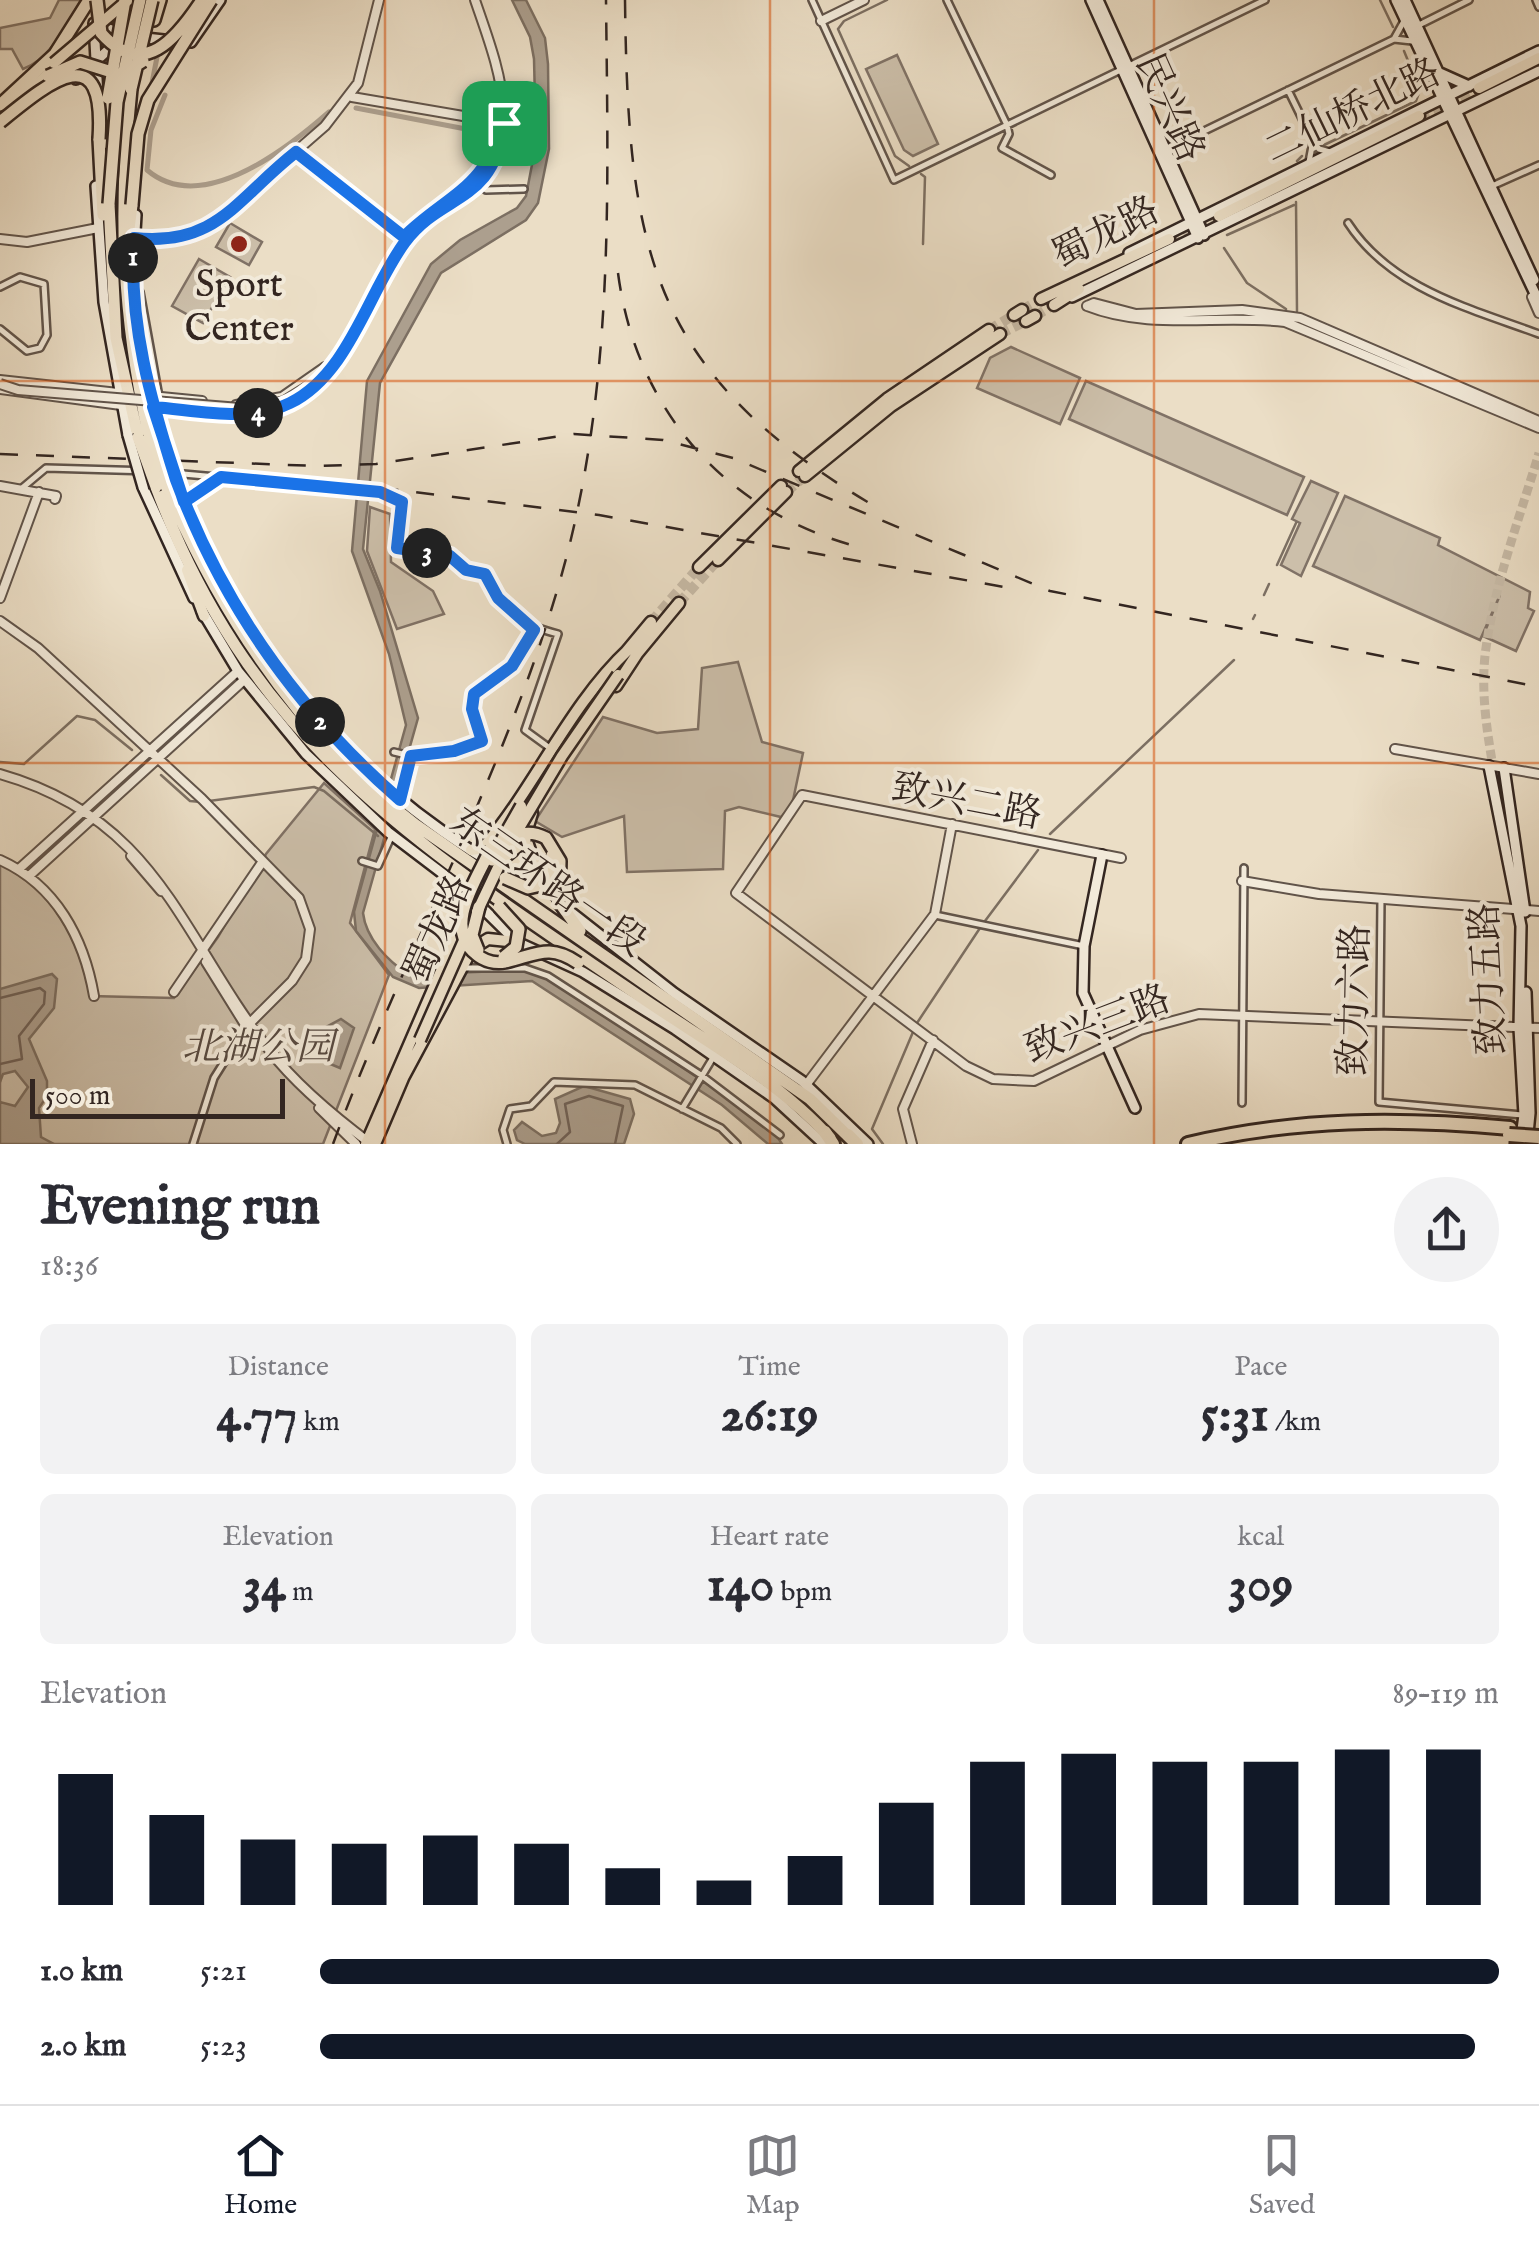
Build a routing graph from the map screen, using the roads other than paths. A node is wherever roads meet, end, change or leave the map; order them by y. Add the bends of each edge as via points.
1 (91, 0) edge
2 (132, 0) edge
3 (152, 0) edge
4 (160, 0) edge
5 (202, 0) edge
6 (211, 0) edge
7 (220, 0) edge
8 (380, 0) edge
9 (473, 0) edge
10 (812, 0) edge
11 (864, 0) edge
12 (947, 0) edge
13 (1094, 0) edge
14 (1265, 0) edge
15 (1396, 0) edge
16 (1404, 0) edge
17 (1469, 0) edge
18 (1404, 18) junction
19 (821, 21) junction
20 (94, 24) junction
21 (1417, 26) junction
22 (127, 36) junction
23 (1394, 39) junction
24 (1416, 42) junction
25 (190, 43) junction
26 (98, 61) junction
27 (143, 61) junction
28 (1539, 61) edge
29 (1124, 69) junction
30 (1436, 74) junction
31 (74, 80) junction
32 (41, 81) junction
33 (1478, 89) junction
34 (1288, 90) junction
35 (20, 91) junction
36 (1447, 96) junction
37 (352, 97) junction
38 (0, 105) edge
39 (98, 106) junction
40 (1453, 111) junction
41 (1420, 116) junction
42 (0, 122) edge
43 (502, 123) junction
44 (1007, 125) junction
45 (1313, 141) junction
46 (1165, 150) junction
47 (296, 152) junction
48 (1333, 152) junction
49 (1308, 165) junction
50 (1539, 165) edge
51 (102, 173) junction
52 (1051, 175) dead end
53 (1492, 186) junction
54 (524, 189) dead end
55 (486, 190) dead end
56 (115, 204) junction
57 (1221, 218) tunnel mouth
58 (1193, 220) junction
59 (1348, 224) dead end
60 (98, 228) junction
61 (1200, 236) junction
62 (134, 238) junction
63 (405, 238) junction
64 (0, 239) edge
65 (1170, 242) tunnel mouth
66 (1517, 261) junction
67 (1528, 265) junction
68 (1539, 282) edge
69 (139, 284) dead end
70 (123, 286) junction
71 (0, 288) edge
72 (1539, 292) edge
73 (1051, 300) junction
74 (1539, 302) edge
75 (1539, 312) edge
76 (0, 330) edge
77 (995, 332) tunnel mouth
78 (1539, 334) edge
79 (327, 368) junction
80 (0, 385) edge
81 (118, 393) junction
82 (154, 400) junction
83 (121, 405) junction
84 (1539, 425) edge
85 (145, 437) junction
86 (802, 473) tunnel mouth
87 (221, 477) junction
88 (0, 488) edge
89 (161, 488) junction
90 (22, 489) junction
91 (38, 494) junction
92 (184, 502) junction
93 (179, 550) junction
94 (718, 560) tunnel mouth
95 (699, 568) tunnel mouth
96 (0, 598) edge
97 (678, 603) tunnel mouth
98 (239, 614) junction
99 (204, 616) junction
100 (0, 621) edge
101 (651, 622) tunnel mouth
102 (534, 630) junction
103 (633, 651) junction
104 (616, 673) junction
105 (241, 675) junction
106 (280, 688) junction
107 (547, 746) dead end
108 (1395, 749) dead end
109 (150, 750) junction
110 (394, 752) dead end
111 (411, 756) junction
112 (158, 758) junction
113 (347, 765) junction
114 (1489, 766) junction
115 (1504, 768) junction
116 (371, 774) junction
117 (1539, 774) edge
118 (0, 776) edge
119 (1498, 787) junction
120 (382, 790) junction
121 (399, 803) junction
122 (521, 806) junction
123 (375, 814) junction
124 (87, 815) junction
125 (952, 824) junction
126 (413, 830) junction
127 (392, 831) junction
128 (471, 850) junction
129 (1102, 855) junction
130 (1121, 858) dead end
131 (502, 859) junction
132 (0, 860) edge
133 (263, 861) junction
134 (362, 861) dead end
135 (1244, 868) dead end
136 (19, 869) junction
137 (485, 871) junction
138 (30, 876) junction
139 (1242, 881) junction
140 (541, 882) junction
141 (463, 890) junction
142 (736, 893) joint
143 (1381, 898) junction
144 (479, 907) junction
145 (1522, 910) junction
146 (1539, 911) edge
147 (935, 914) junction
148 (516, 942) junction
149 (1084, 946) junction
150 (202, 951) junction
151 (458, 969) junction
152 (174, 992) dead end
153 (94, 996) dead end
154 (874, 996) junction
155 (671, 1009) junction
156 (699, 1010) junction
157 (1240, 1014) junction
158 (1380, 1021) junction
159 (248, 1026) junction
160 (1522, 1028) junction
161 (1539, 1028) edge
162 (675, 1029) junction
163 (416, 1039) junction
164 (932, 1040) junction
165 (1105, 1046) junction
166 (746, 1052) junction
167 (714, 1056) junction
168 (701, 1075) junction
169 (400, 1076) junction
170 (764, 1082) junction
171 (806, 1084) junction
172 (1242, 1103) dead end
173 (1135, 1108) dead end
174 (682, 1109) junction
175 (1524, 1116) junction
176 (780, 1135) dead end
177 (1526, 1135) edge
178 (829, 1141) edge
179 (853, 1141) edge
180 (194, 1144) edge
181 (367, 1144) edge
182 (507, 1144) edge
183 (737, 1144) edge
184 (868, 1144) edge
185 (912, 1144) edge
186 (1188, 1144) edge
187 (1228, 1144) edge

1 - 5 highway, bridge via 101,33 122,50 140,54 172,40
1 - 20 main road
1 - 35 highway
1 - 38 main road
2 - 32 main road, bridge
2 - 35 main road, bridge
2 - 51 highway, bridge via 108,98
2 - 56 highway, 东三环路一段, bridge via 117,102
3 - 56 highway, 东三环路一段, bridge
4 - 27 highway, bridge
6 - 56 highway, bridge via 148,100
7 - 25 main road
8 - 37 street
9 - 43 street via 497,56
10 - 19 street
11 - 19 street
12 - 44 street
13 - 29 main road, 民兴路
14 - 29 street
15 - 18 main road
16 - 21 main road
17 - 21 street
18 - 23 street
18 - 24 main road
19 - 44 street via 894,180
20 - 22 main road
20 - 26 main road
21 - 30 main road
22 - 25 main road
22 - 26 main road
23 - 24 street
23 - 34 street
24 - 30 main road
25 - 62 main road via 146,121
26 - 31 main road
26 - 39 main road
27 - 32 highway, bridge via 121,75 73,62
27 - 56 highway, bridge
28 - 33 main road
29 - 44 street
29 - 46 main road, 民兴路
29 - 58 main road, 民兴路
30 - 33 main road
30 - 36 main road
30 - 41 main road
31 - 39 main road via 94,92
31 - 42 main road via 57,83
32 - 42 main road, bridge
33 - 36 main road, 二仙桥北路
33 - 40 main road
34 - 45 street
34 - 46 street
35 - 38 highway
36 - 40 main road
36 - 41 main road, 二仙桥北路
37 - 43 street
37 - 47 street
39 - 56 main road
40 - 41 main road
40 - 53 main road
40 - 66 main road
41 - 48 main road, 二仙桥北路
41 - 57 main road
41 - 61 main road, 蜀龙路
42 - 51 highway, bridge via 56,78 83,78 101,99
43 - 63 street via 475,181
44 - 52 street via 1002,148
45 - 48 street
45 - 49 street
46 - 58 main road, 民兴路
47 - 62 street via 192,236
47 - 63 street
48 - 49 main road, 二仙桥北路
49 - 58 main road, 二仙桥北路
50 - 53 street
51 - 56 highway
53 - 67 main road
54 - 55 street
56 - 60 main road
56 - 70 highway, 东三环路一段
56 - 70 highway via 126,254
56 - 85 highway, 东三环路一段 via 110,267 116,338
58 - 61 main road, 民兴路
58 - 73 main road, 蜀龙路
59 - 78 street via 1372,255 1406,280
60 - 64 street via 27,242
60 - 81 main road
61 - 73 main road, 蜀龙路
62 - 82 main road via 136,325
63 - 79 street
65 - 73 main road, 蜀龙路
66 - 74 main road
66 - 75 street
67 - 68 street
67 - 72 main road
69 - 82 street
70 - 85 highway, 东三环路一段
71 - 76 street via 20,278 44,284 47,335 40,348 27,351
77 - 86 main road
79 - 80 street, bridge via 292,398 252,409
79 - 82 street via 306,393 272,410 238,413
80 - 81 street
80 - 83 street
81 - 83 main road
82 - 85 main road
83 - 85 main road
84 - 84 street via 1300,318 1242,310 1136,314 1086,306 1140,321 1285,322
85 - 89 highway, 东三环路一段, bridge
85 - 89 main road, bridge
87 - 90 street via 46,468
87 - 92 street
87 - 102 street via 372,491 402,502 397,548 450,556 466,570 485,574 498,598
88 - 90 street
88 - 91 street
89 - 92 main road
89 - 93 highway, 东三环路一段
89 - 99 main road via 184,582
89 - 106 highway, 东三环路一段 via 197,560
90 - 91 street
91 - 96 street
92 - 98 main road
93 - 99 main road
93 - 123 highway, 东三环路一段 via 275,704
94 - 95 main road via 784,489
97 - 103 main road, 蜀龙路
98 - 106 main road
98 - 116 main road via 277,670
99 - 105 main road
100 - 109 street
101 - 103 main road, 蜀龙路
102 - 107 street via 558,634 525,730
102 - 111 street via 512,666 474,694 482,741
103 - 104 main road, 蜀龙路
103 - 128 main road via 567,727 504,824 483,848
103 - 140 main road via 526,828
104 - 122 main road, 蜀龙路, bridge
104 - 131 main road, 蜀龙路, bridge
105 - 109 street
105 - 112 street
105 - 123 main road via 306,754
106 - 113 highway, 东三环路一段
108 - 114 street
109 - 112 street
109 - 124 street
110 - 111 street
111 - 121 street
112 - 124 street
112 - 133 street
113 - 116 main road
113 - 120 highway, 东三环路一段
114 - 115 street
114 - 119 main road, 致力五路
115 - 117 street
115 - 119 main road, 致力五路
116 - 120 main road
118 - 124 street
119 - 145 main road, 致力五路
120 - 121 highway, 东三环路一段
121 - 126 highway, 东三环路一段
121 - 128 main road
122 - 137 main road, 蜀龙路, bridge
122 - 155 highway, bridge via 491,848 464,907 463,938 489,961 545,949
123 - 127 highway, 东三环路一段
124 - 136 street
124 - 138 street
124 - 150 street via 149,876
125 - 129 street, 致兴二路
125 - 142 street, 致兴二路 via 802,795
125 - 147 street
126 - 127 highway, 东三环路一段
126 - 131 highway, bridge via 528,888 540,886 551,872 547,846 526,840
126 - 144 highway, bridge via 444,869 516,922 520,935 513,952 486,956 473,943
126 - 155 highway, 东三环路一段
127 - 134 street via 378,866
127 - 141 main road
128 - 140 main road
129 - 130 street, 致兴二路
129 - 149 main road
131 - 144 main road, 蜀龙路, bridge
132 - 136 street
133 - 150 street
133 - 159 street via 299,898 310,940 298,974
135 - 139 street
136 - 138 street
137 - 155 highway, bridge via 509,838 538,834 558,852 558,902 574,927
137 - 163 main road, 蜀龙路, bridge
138 - 153 street via 70,923
139 - 143 street
139 - 157 street
140 - 156 main road via 588,929
141 - 148 main road
141 - 169 main road via 460,919 427,991
142 - 154 street, 致兴三路
143 - 145 street
143 - 158 street, 致力六路
144 - 163 main road, 蜀龙路, bridge
145 - 146 street
145 - 160 main road, 致力五路
147 - 149 street
147 - 154 street
148 - 151 main road via 480,943
148 - 162 main road via 569,964
149 - 165 main road via 1083,993
150 - 152 street
150 - 159 street
151 - 168 street via 525,968 548,976
151 - 169 main road, bridge
154 - 164 street, 致兴三路
154 - 171 street
155 - 166 highway, 东三环路一段
155 - 170 highway, 东三环路一段
156 - 166 highway
156 - 171 main road
157 - 158 street, 致兴三路
157 - 165 street, 致兴三路 via 1170,1018
157 - 172 street
158 - 160 street, 致兴三路
158 - 175 street, 致力六路 via 1379,1102
159 - 180 street via 214,1078
159 - 181 street
160 - 161 street, 致兴三路
160 - 175 main road, 致力五路
160 - 177 main road, 致力五路
162 - 167 main road
162 - 170 highway
163 - 169 main road, 蜀龙路
164 - 165 street, 致兴三路 via 981,1075 1019,1084
164 - 185 street via 903,1109
165 - 173 main road
166 - 179 highway, 东三环路一段
167 - 168 street
167 - 178 main road
168 - 174 street
168 - 176 street
169 - 181 main road, 蜀龙路
170 - 178 highway, 东三环路一段
171 - 184 main road
174 - 182 street via 635,1086 554,1082 531,1106 510,1109 503,1130
174 - 183 street
175 - 177 main road, 致力五路
177 - 186 highway via 1374,1118 1275,1126
177 - 187 highway via 1327,1127

